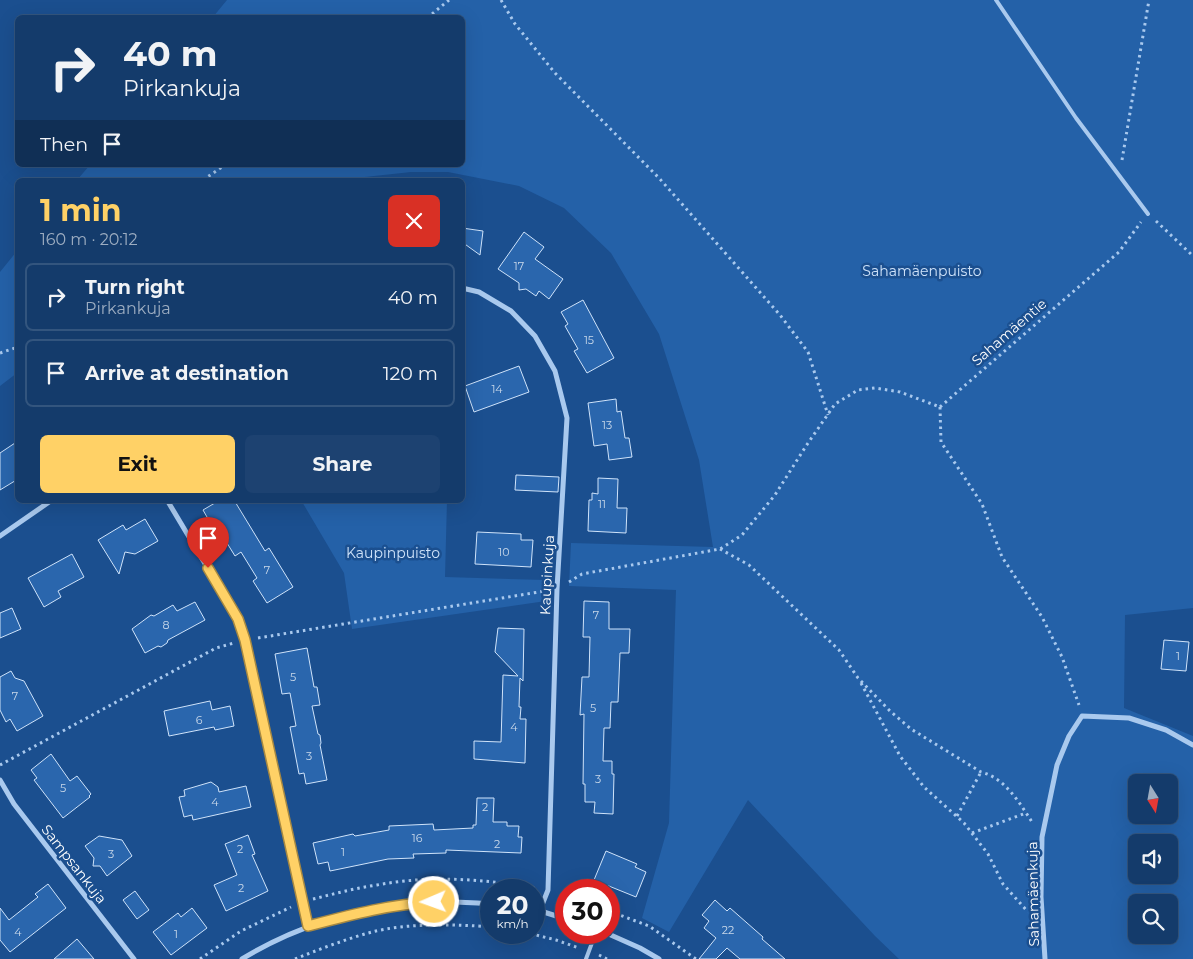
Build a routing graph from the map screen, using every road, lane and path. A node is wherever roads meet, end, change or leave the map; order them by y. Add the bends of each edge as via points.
1 (449, 0) edge
2 (501, 0) edge
3 (996, 0) edge
4 (1149, 0) edge
5 (431, 15) edge
6 (223, 167) edge
7 (1120, 176) junction
8 (206, 178) edge
9 (1148, 214) junction
10 (1193, 256) edge
11 (465, 289) edge
12 (15, 348) edge
13 (0, 353) edge
14 (940, 407) junction
15 (828, 416) junction
16 (48, 503) edge
17 (169, 503) edge
18 (0, 536) edge
19 (720, 549) junction
20 (557, 589) junction
21 (245, 640) junction
22 (858, 678) junction
23 (1082, 716) junction
24 (1193, 745) edge
25 (0, 765) edge
26 (981, 772) junction
27 (0, 780) edge
28 (1026, 813) junction
29 (957, 816) junction
30 (972, 833) junction
31 (1042, 837) junction
32 (545, 898) edge
33 (480, 903) edge
34 (620, 914) edge
35 (308, 926) junction
36 (480, 926) edge
37 (1044, 930) junction
38 (545, 937) edge
39 (620, 939) edge
40 (592, 944) edge
41 (589, 951) junction
42 (134, 959) edge
43 (242, 959) edge
44 (295, 959) edge
45 (586, 959) edge
46 (607, 959) edge
47 (659, 959) edge
48 (696, 959) edge
49 (1046, 959) edge

1 - 5 path
2 - 15 path via 515,24 555,73 659,178 780,314 808,352
3 - 7 lane via 1076,118
4 - 7 path
6 - 8 path
7 - 9 lane
9 - 10 path
9 - 14 path, Sahamäentie via 1119,252
11 - 20 street, Kaupinkuja via 479,292 511,311 535,336 555,371 566,418
12 - 13 path
14 - 15 path via 900,392 875,388 858,390 835,404
14 - 23 path via 941,442 982,504 1002,557 1042,617 1062,657
15 - 19 path via 765,509 742,535
16 - 18 street
17 - 21 street via 238,619
19 - 20 path via 582,574
19 - 22 path via 749,565 839,650
20 - 21 path
20 - 32 street, Kaupinkuja via 548,890
21 - 25 path via 216,648
21 - 35 street
22 - 26 path via 911,730
22 - 29 path via 900,756 924,787
23 - 24 street via 1129,718 1166,730
23 - 31 street, Sahamäenkuja via 1057,765
26 - 28 path via 991,774 1014,795
26 - 29 path
27 - 42 street, Sampsankuja via 14,804
28 - 30 path
28 - 31 path
29 - 30 path
30 - 37 path via 1004,884
31 - 37 street, Sahamäenkuja
33 - 35 street via 405,903
34 - 48 path via 649,926
35 - 43 street
36 - 44 path via 422,926 373,932
37 - 49 street, Sahamäenkuja
38 - 41 path
39 - 47 street
40 - 41 lane
41 - 45 lane
41 - 46 path

